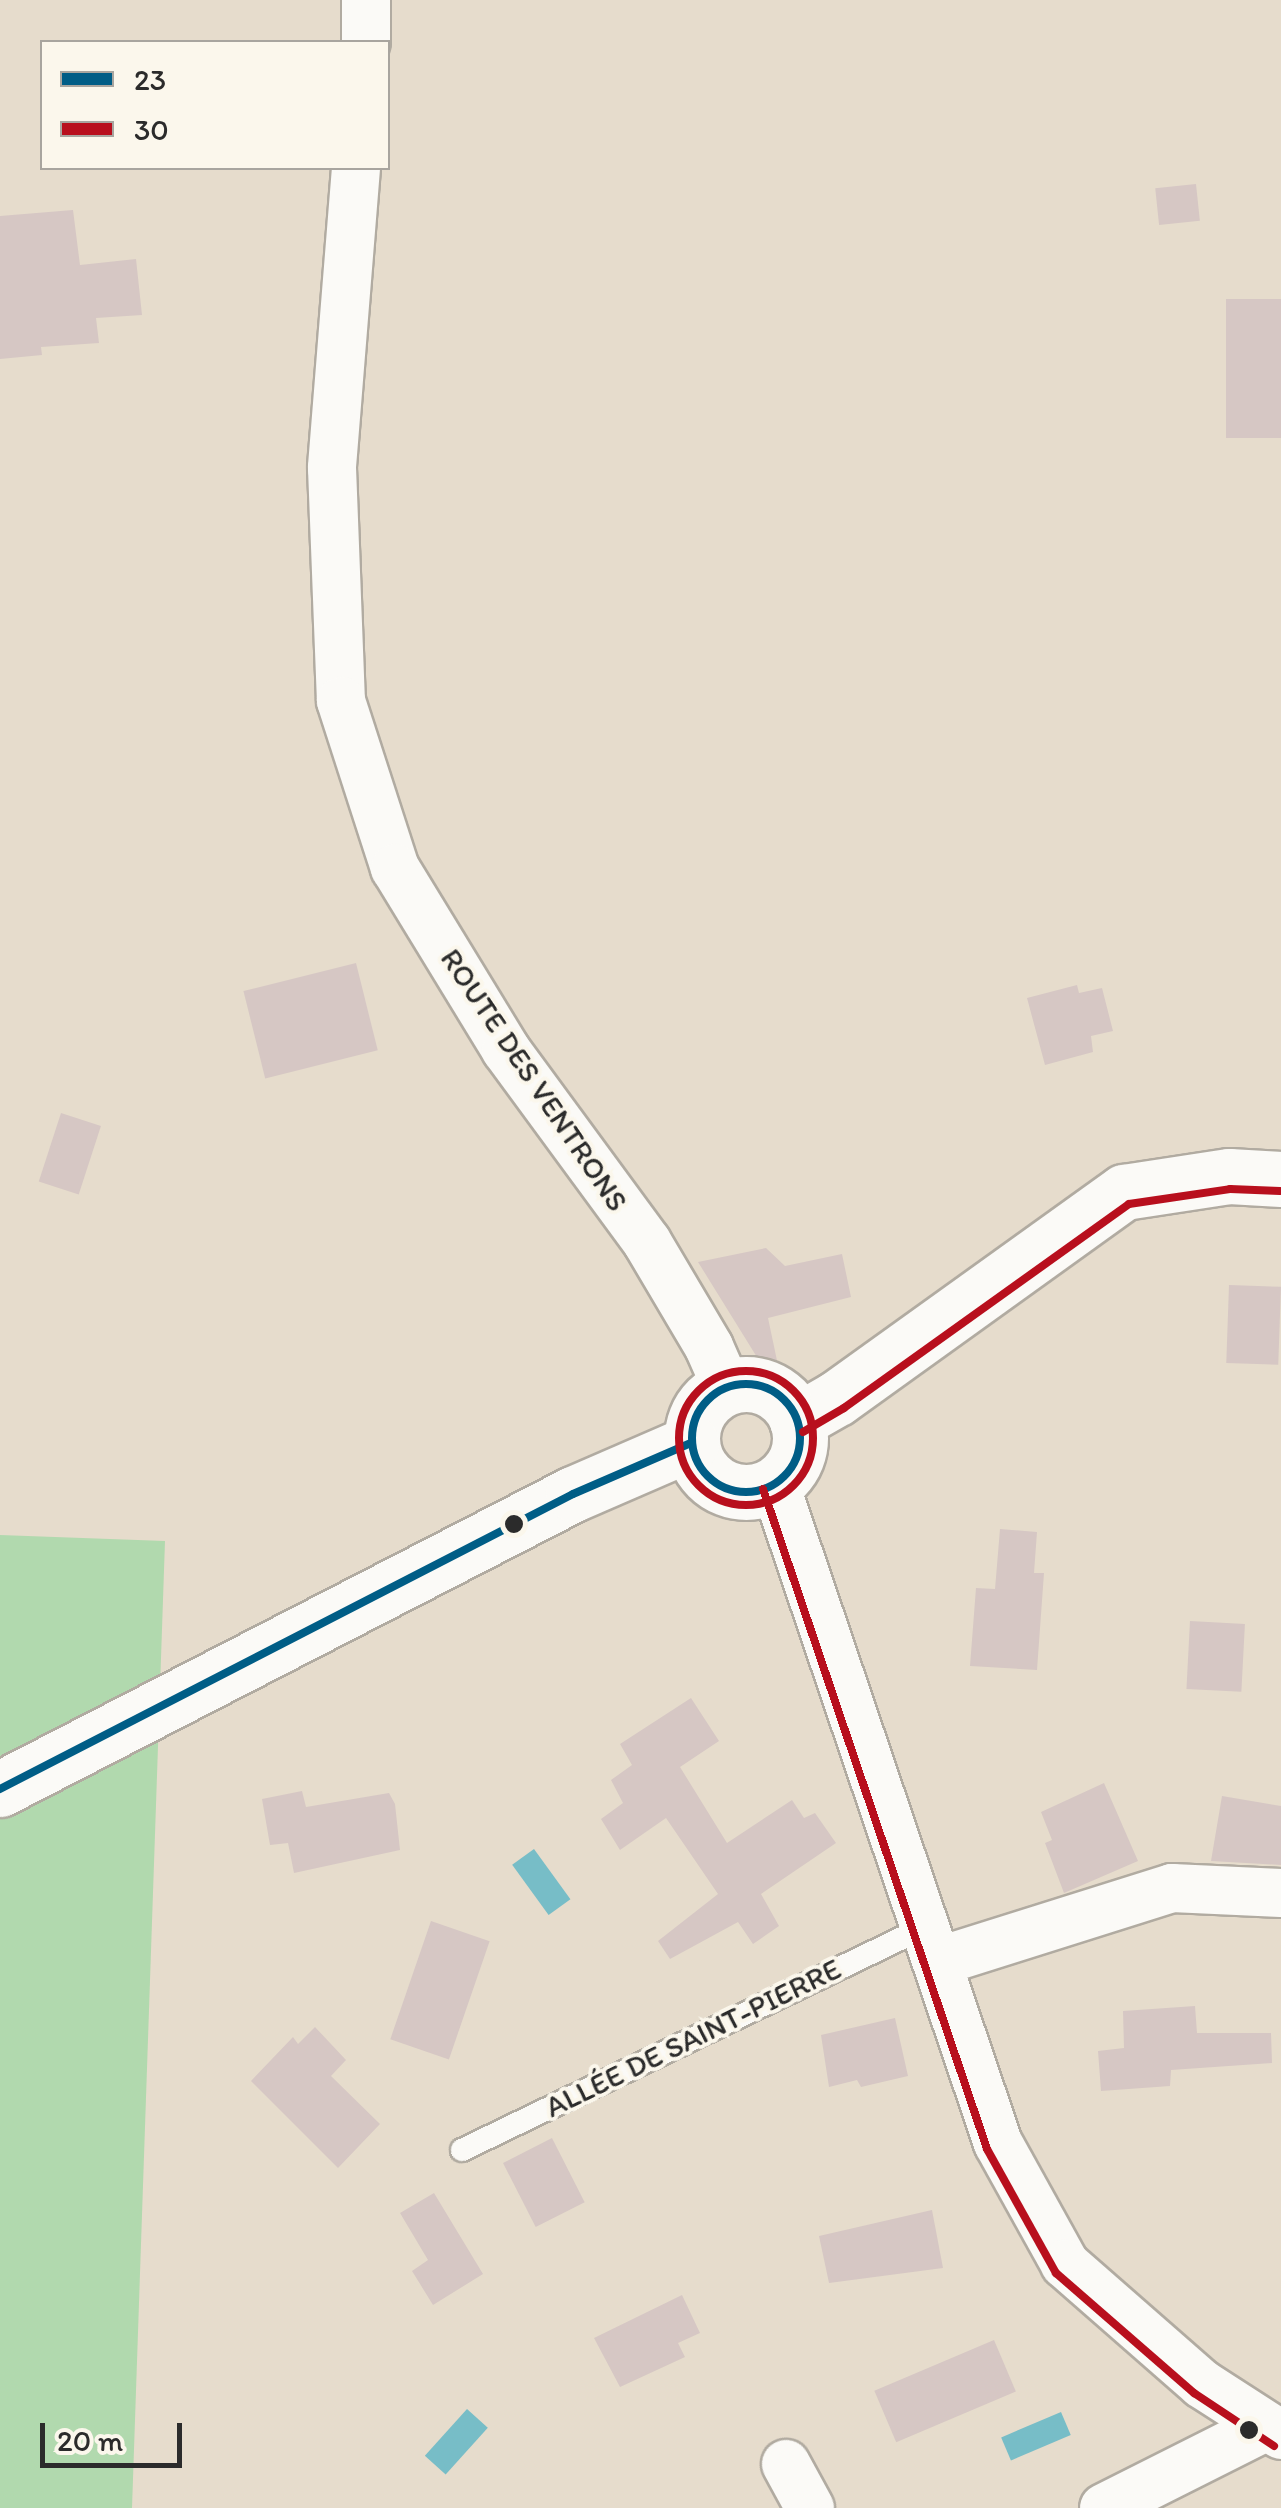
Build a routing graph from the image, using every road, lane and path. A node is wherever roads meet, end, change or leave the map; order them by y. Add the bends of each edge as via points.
1 (366, 0) edge
2 (366, 40) edge
3 (356, 170) edge
4 (1281, 1179) edge
5 (726, 1388) junction
6 (798, 1421) junction
7 (691, 1443) junction
8 (775, 1485) junction
9 (2, 1781) edge
10 (1281, 1893) edge
11 (931, 1944) junction
12 (462, 2150) dead end
13 (1274, 2430) edge
14 (786, 2464) dead end
15 (810, 2508) edge
16 (1104, 2508) edge

1 - 2 street
3 - 5 street, ROUTE DES VENTRONS via 332,468 341,702 394,868 506,1050 646,1242
4 - 6 street via 1229,1176 1124,1192
5 - 6 street via 763,1386 780,1395
5 - 7 street via 702,1404
6 - 8 street via 793,1468
7 - 8 street via 703,1473 724,1489 749,1494
7 - 9 street via 574,1494
8 - 11 street
10 - 11 street via 1172,1888
11 - 12 lane, ALLÉE DE SAINT-PIERRE
11 - 13 street via 998,2143 1065,2264 1202,2384
13 - 16 street
14 - 15 street

